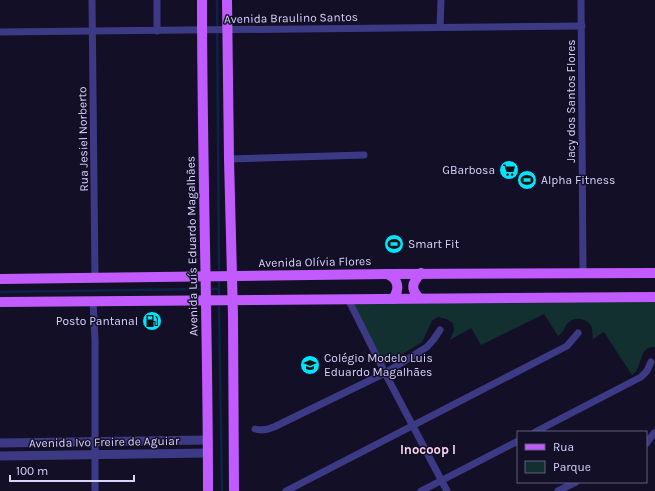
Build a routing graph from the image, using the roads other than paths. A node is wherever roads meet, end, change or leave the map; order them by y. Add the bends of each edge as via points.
1 (92, 0) edge
2 (157, 0) edge
3 (202, 0) edge
4 (227, 0) edge
5 (442, 0) edge
6 (581, 0) edge
7 (582, 26) junction
8 (440, 27) junction
9 (157, 30) junction
10 (205, 30) junction
11 (224, 30) junction
12 (0, 32) edge
13 (93, 32) junction
14 (364, 155) dead end
15 (229, 159) junction
16 (655, 272) edge
17 (421, 273) junction
18 (583, 273) junction
19 (387, 274) junction
20 (232, 276) junction
21 (206, 277) junction
22 (95, 278) junction
23 (0, 279) edge
24 (655, 297) edge
25 (419, 298) junction
26 (348, 299) junction
27 (393, 299) junction
28 (206, 300) junction
29 (232, 300) junction
30 (93, 301) junction
31 (0, 302) edge
32 (440, 330) dead end
33 (578, 333) dead end
34 (651, 362) dead end
35 (385, 373) junction
36 (413, 426) junction
37 (255, 428) dead end
38 (537, 431) edge
39 (654, 433) edge
40 (208, 440) junction
41 (94, 441) junction
42 (517, 442) edge
43 (0, 443) edge
44 (647, 443) edge
45 (208, 453) junction
46 (94, 455) junction
47 (0, 456) edge
48 (442, 480) junction
49 (574, 483) edge
50 (95, 491) edge
51 (208, 491) edge
52 (234, 491) edge
53 (286, 491) edge
54 (421, 491) edge
55 (447, 491) edge
56 (558, 491) edge

1 - 13 street, Rua Jesiel Norberto
2 - 9 street
3 - 10 main road, Avenida Luís Eduardo Magalhães
4 - 11 main road
5 - 8 street
6 - 7 street, Jacy dos Santos Flores
7 - 8 street, Avenida Braulino Santos
7 - 18 street, Jacy dos Santos Flores
8 - 11 street, Avenida Braulino Santos
9 - 10 street, Avenida Braulino Santos
9 - 13 street, Avenida Braulino Santos
10 - 11 street, Avenida Braulino Santos
10 - 21 main road, Avenida Luís Eduardo Magalhães
11 - 15 main road
12 - 13 street, Avenida Braulino Santos
13 - 22 street, Rua Jesiel Norberto
14 - 15 street
15 - 20 main road
16 - 18 main road, Avenida Olívia Flores
17 - 18 main road, Avenida Olívia Flores
17 - 19 main road, Avenida Olívia Flores
17 - 25 main road via 413,284 413,290
19 - 20 main road, Avenida Olívia Flores
19 - 27 main road via 394,277 397,283 398,289
20 - 21 main road, Avenida Olívia Flores
20 - 29 main road
21 - 22 main road, Avenida Olívia Flores
21 - 28 main road, Avenida Luís Eduardo Magalhães
22 - 23 main road, Avenida Olívia Flores
24 - 25 main road
25 - 27 main road
26 - 27 main road
26 - 29 main road
26 - 35 street
28 - 29 main road
28 - 30 main road
28 - 40 main road, Avenida Luís Eduardo Magalhães
29 - 52 main road
30 - 31 main road
30 - 41 street
32 - 35 street via 427,348
33 - 36 street via 567,346
34 - 38 street via 641,377
35 - 36 street
35 - 37 street via 274,427 265,430
36 - 48 street
36 - 53 street
39 - 44 street
40 - 41 street, Avenida Ivo Freire de Aguiar
40 - 45 main road, Avenida Luís Eduardo Magalhães
41 - 43 street, Avenida Ivo Freire de Aguiar
41 - 46 street
42 - 48 street
45 - 46 street, Avenida Ivo Freire de Aguiar
45 - 51 main road, Avenida Luís Eduardo Magalhães
46 - 47 street, Avenida Ivo Freire de Aguiar
46 - 50 street
48 - 54 street
48 - 55 street
49 - 56 street

